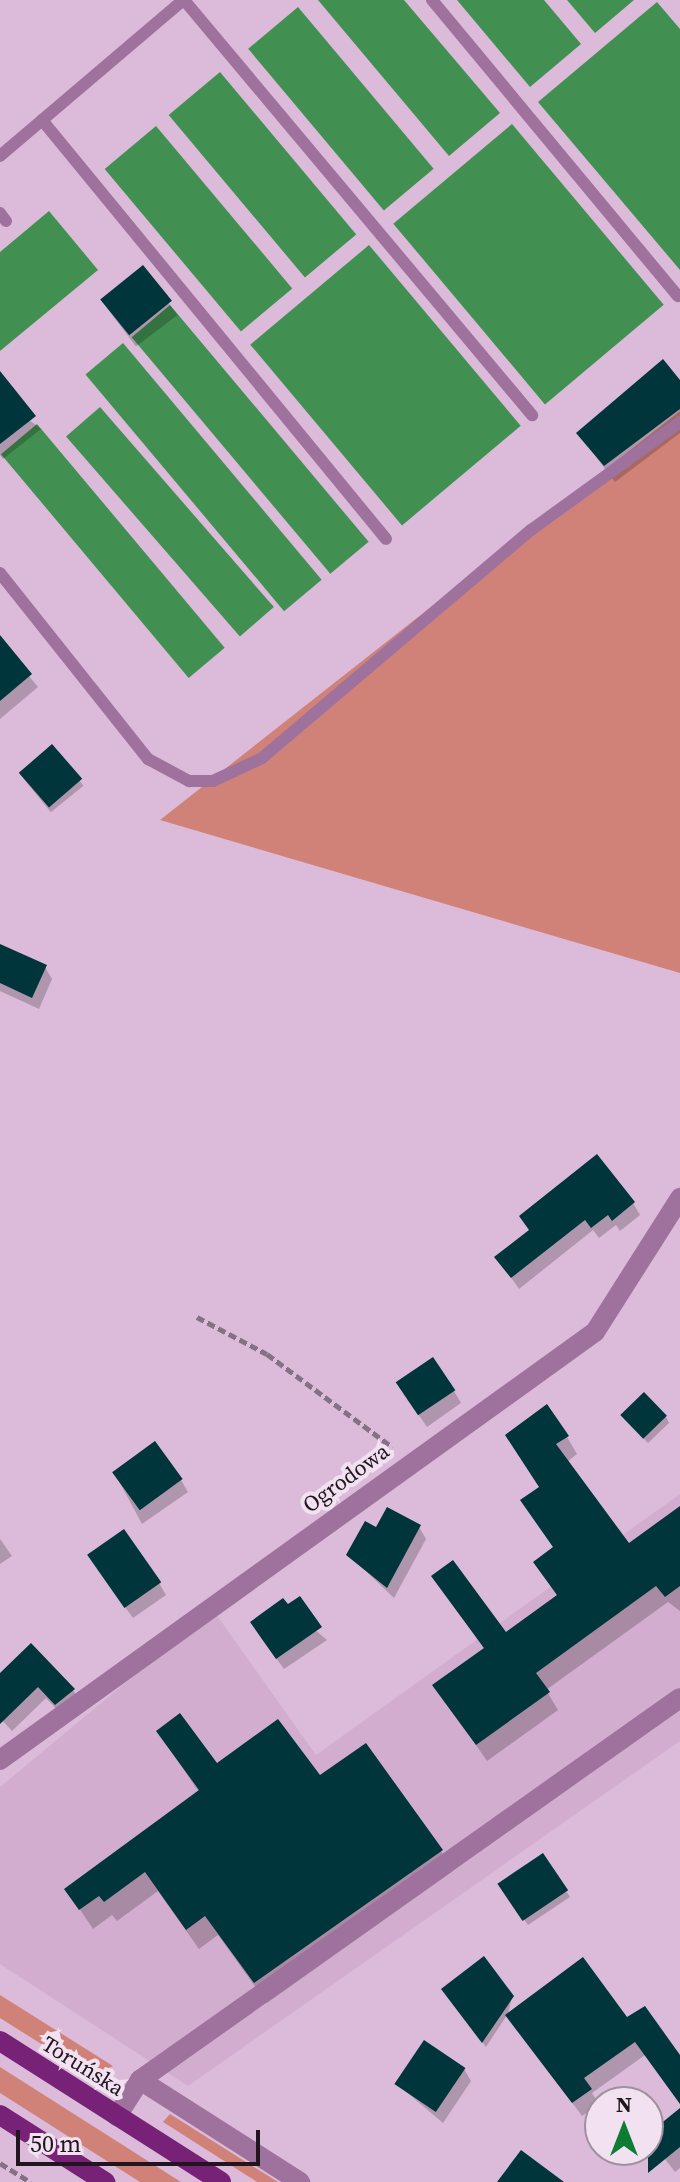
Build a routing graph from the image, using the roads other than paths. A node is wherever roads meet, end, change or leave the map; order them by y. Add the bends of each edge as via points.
1 (184, 0) edge
2 (432, 0) edge
3 (42, 120) junction
4 (0, 156) edge
5 (678, 296) edge
6 (532, 415) dead end
7 (680, 422) edge
8 (386, 539) dead end
9 (0, 573) edge
10 (680, 1198) edge
11 (680, 1698) edge
12 (0, 1760) edge
13 (0, 2041) edge
14 (140, 2080) junction
15 (0, 2115) edge
16 (117, 2116) junction
17 (105, 2182) edge
18 (221, 2182) edge
19 (300, 2182) edge

1 - 3 lane
1 - 6 lane
2 - 5 lane
3 - 4 lane
3 - 8 lane
7 - 9 lane via 531,530 262,758 213,781 189,781 148,759
10 - 12 street, Ogrodowa via 595,1332 410,1460
11 - 14 street
13 - 16 main road, Toruńska
14 - 16 street
14 - 19 street
15 - 17 main road
16 - 18 main road, Toruńska

